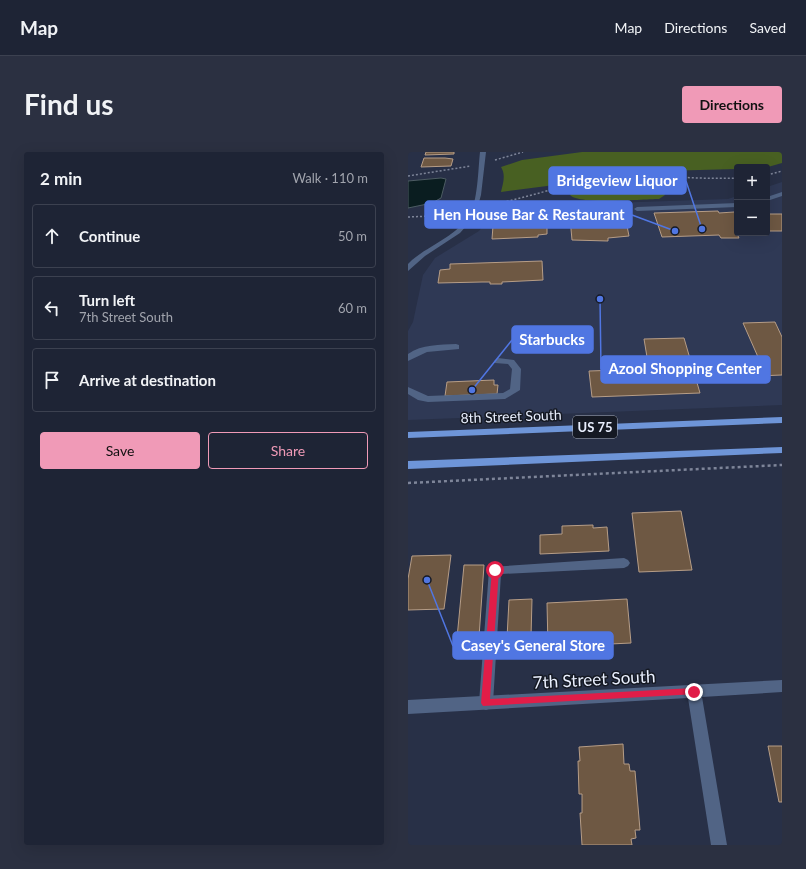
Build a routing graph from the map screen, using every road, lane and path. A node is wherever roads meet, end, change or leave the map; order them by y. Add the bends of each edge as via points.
1 (483, 152) edge
2 (523, 152) edge
3 (495, 160) dead end
4 (466, 166) dead end
5 (782, 171) edge
6 (770, 174) edge
7 (408, 176) edge
8 (734, 178) edge
9 (782, 194) edge
10 (770, 198) edge
11 (489, 204) dead end
12 (734, 206) edge
13 (457, 208) dead end
14 (637, 209) dead end
15 (408, 217) edge
16 (408, 269) edge
17 (456, 347) dead end
18 (408, 358) edge
19 (498, 361) dead end
20 (408, 390) edge
21 (782, 420) edge
22 (408, 435) edge
23 (782, 450) edge
24 (408, 465) edge
25 (782, 465) edge
26 (408, 483) edge
27 (624, 563) dead end
28 (782, 686) edge
29 (694, 692) junction
30 (486, 703) junction
31 (408, 707) edge
32 (719, 845) edge

1 - 16 street via 472,215 448,237 422,254
2 - 3 path
4 - 7 path
5 - 6 path
8 - 11 path via 605,178 523,199
9 - 10 street
12 - 14 street
13 - 15 path via 433,216
17 - 18 street via 424,349
19 - 20 street via 512,362 517,369 515,390 505,396 428,399
21 - 22 main road, 8th Street South / US 75
23 - 24 main road, US 75
25 - 26 path
27 - 30 street via 495,570
28 - 29 street, 7th Street South
29 - 30 street, 7th Street South
29 - 32 street
30 - 31 street, 7th Street South

